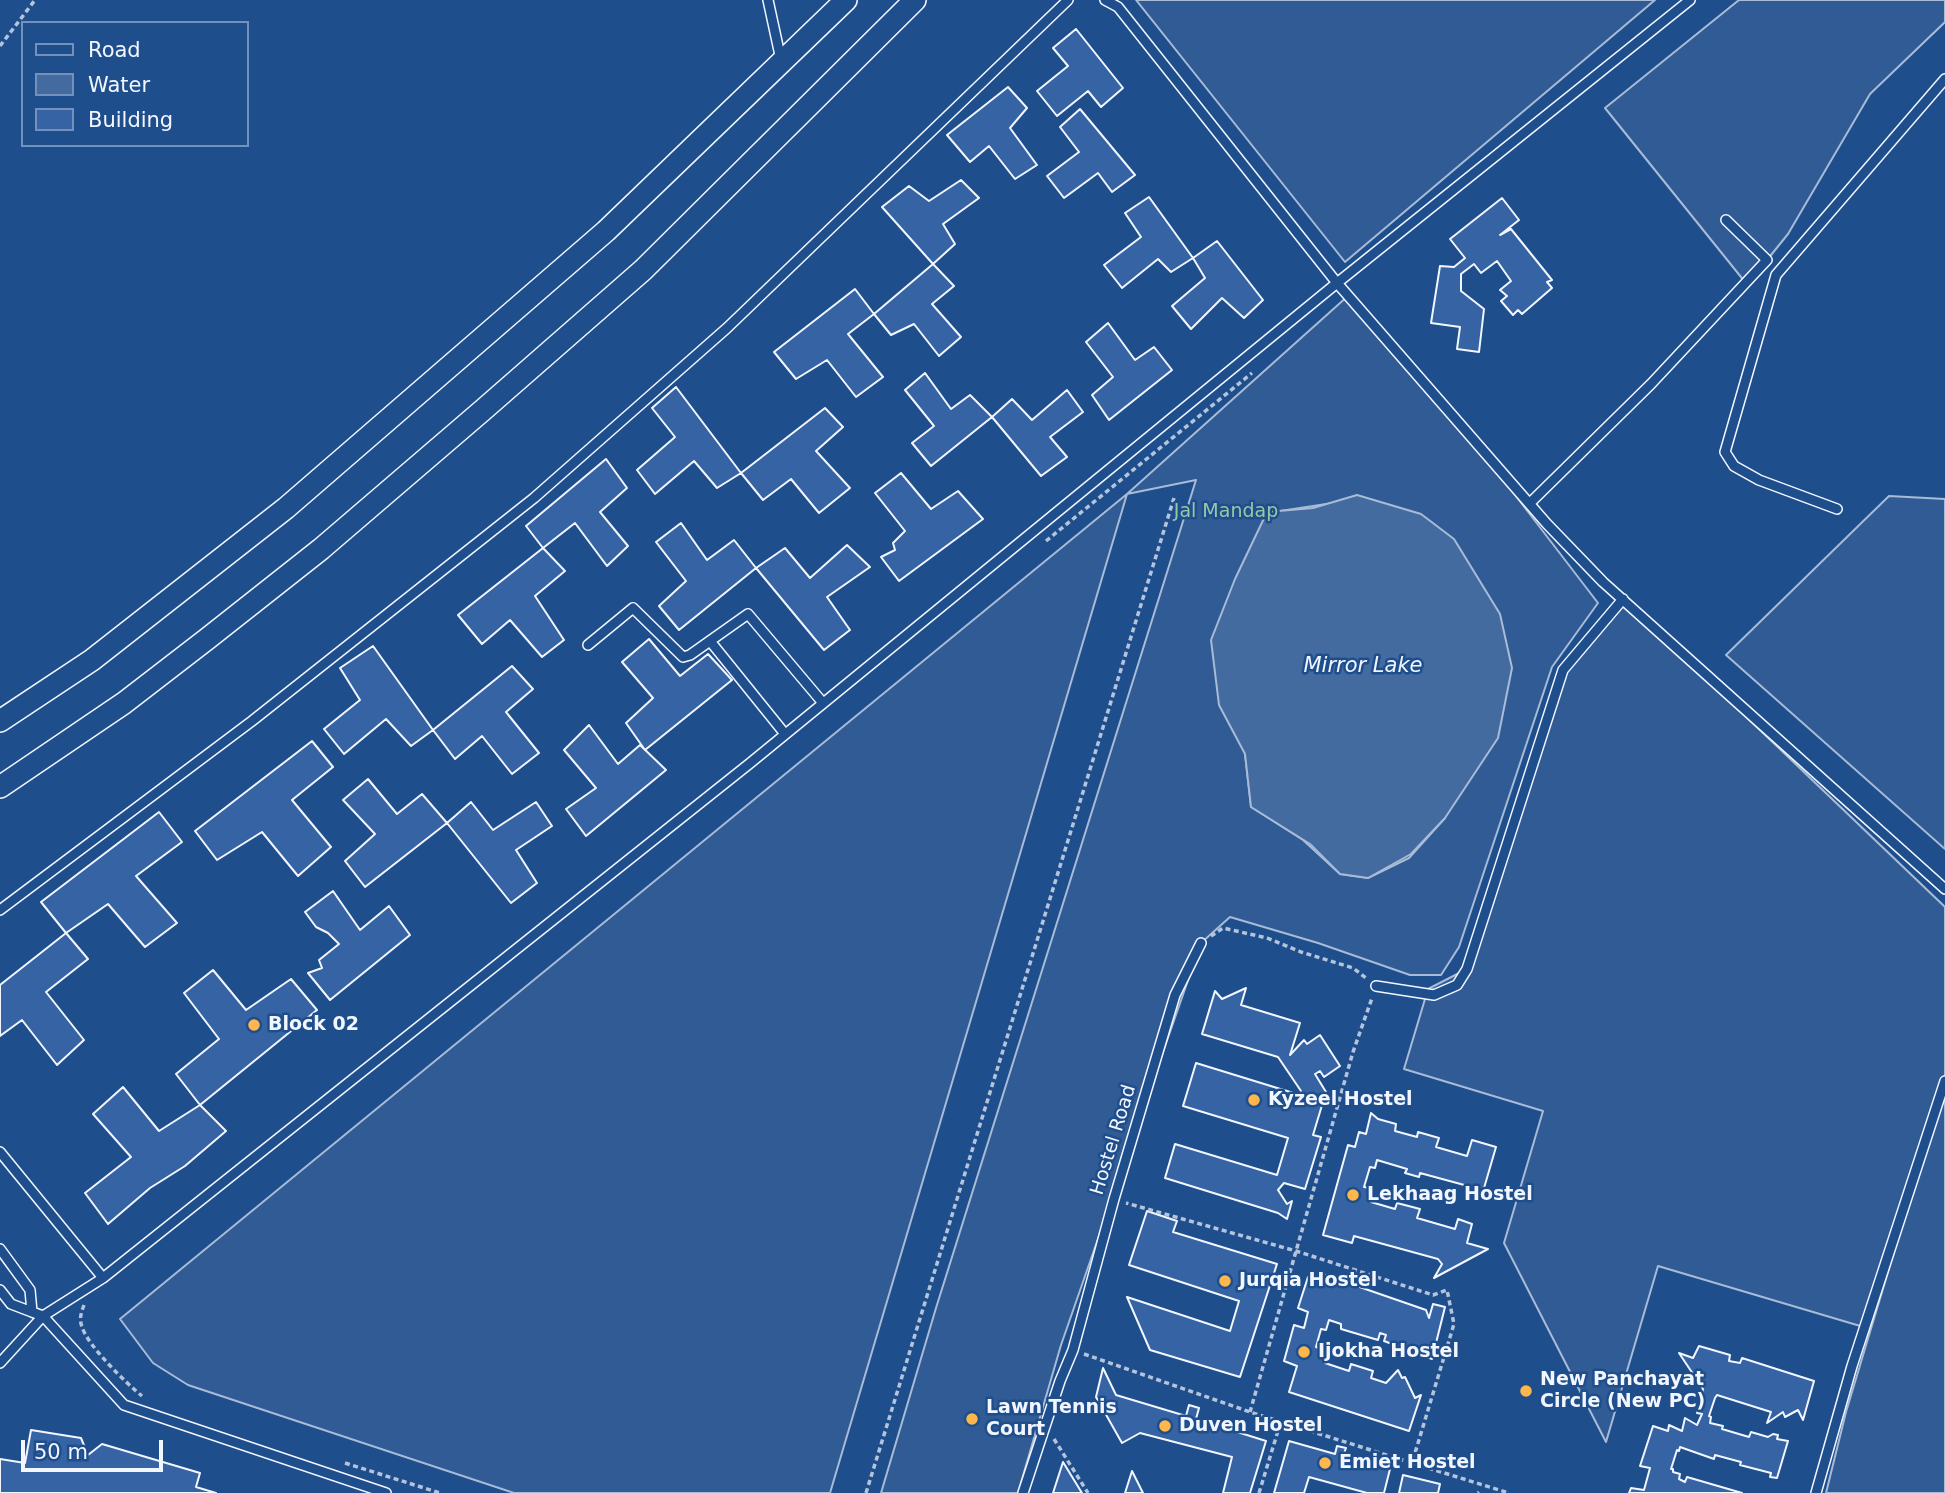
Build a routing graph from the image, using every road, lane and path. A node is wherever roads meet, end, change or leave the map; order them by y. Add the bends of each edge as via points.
1 (35, 0) edge
2 (768, 0) edge
3 (846, 0) edge
4 (915, 0) edge
5 (1068, 0) edge
6 (1105, 0) edge
7 (1690, 0) edge
8 (0, 46) edge
9 (781, 62) junction
10 (1945, 79) edge
11 (1726, 220) dead end
12 (1337, 284) junction
13 (1255, 370) dead end
14 (1174, 498) dead end
15 (1530, 503) junction
16 (1837, 509) dead end
17 (1045, 542) dead end
18 (1623, 599) junction
19 (710, 641) junction
20 (588, 645) dead end
21 (823, 703) junction
22 (0, 721) edge
23 (785, 734) junction
24 (0, 787) edge
25 (1945, 889) edge
26 (0, 910) edge
27 (1201, 943) joint
28 (1376, 986) junction
29 (1945, 1080) edge
30 (0, 1152) edge
31 (1114, 1199) junction
32 (0, 1249) edge
33 (1296, 1251) junction
34 (103, 1278) junction
35 (0, 1290) edge
36 (92, 1298) dead end
37 (32, 1312) junction
38 (43, 1316) junction
39 (1073, 1350) junction
40 (0, 1363) edge
41 (145, 1399) dead end
42 (1250, 1412) junction
43 (1282, 1421) junction
44 (1045, 1426) junction
45 (337, 1460) dead end
46 (1412, 1463) junction
47 (386, 1493) edge
48 (440, 1493) edge
49 (866, 1493) edge
50 (1023, 1493) edge
51 (1088, 1493) edge
52 (1259, 1493) edge
53 (1509, 1493) edge
54 (1816, 1493) edge

1 - 8 path
2 - 9 lane
3 - 9 street
4 - 24 street via 643,270 484,410 207,639 124,703
5 - 26 lane via 727,328 534,498 252,721
6 - 12 lane via 1118,7
7 - 12 lane
9 - 22 street via 606,231 286,508 92,660
10 - 16 lane via 1776,275 1725,452 1734,466 1759,480
11 - 15 lane via 1767,260 1651,384
12 - 15 lane
12 - 21 lane
13 - 17 path
14 - 49 path
15 - 18 lane
18 - 25 lane
18 - 28 lane via 1563,670 1467,969 1457,985 1434,995
19 - 20 lane via 683,657 633,608
19 - 21 lane via 748,614
19 - 23 lane
21 - 23 lane
23 - 34 lane
27 - 28 path via 1223,928 1267,938 1353,968
27 - 31 lane, Hostel Road via 1175,995
28 - 33 path
29 - 54 lane via 1852,1366
30 - 34 lane
31 - 33 path
31 - 39 lane, Hostel Road
32 - 37 lane via 30,1290
33 - 42 path
33 - 46 path via 1433,1295 1447,1290 1454,1324
34 - 38 lane
35 - 37 lane via 11,1304
36 - 41 path via 84,1304 80,1317 83,1330 120,1378
37 - 38 lane
38 - 40 lane
38 - 47 lane via 124,1405
39 - 42 path
39 - 44 lane, Hostel Road
42 - 43 path
43 - 46 path
43 - 52 path
44 - 50 lane, Hostel Road
44 - 51 path
45 - 48 path
46 - 53 path

